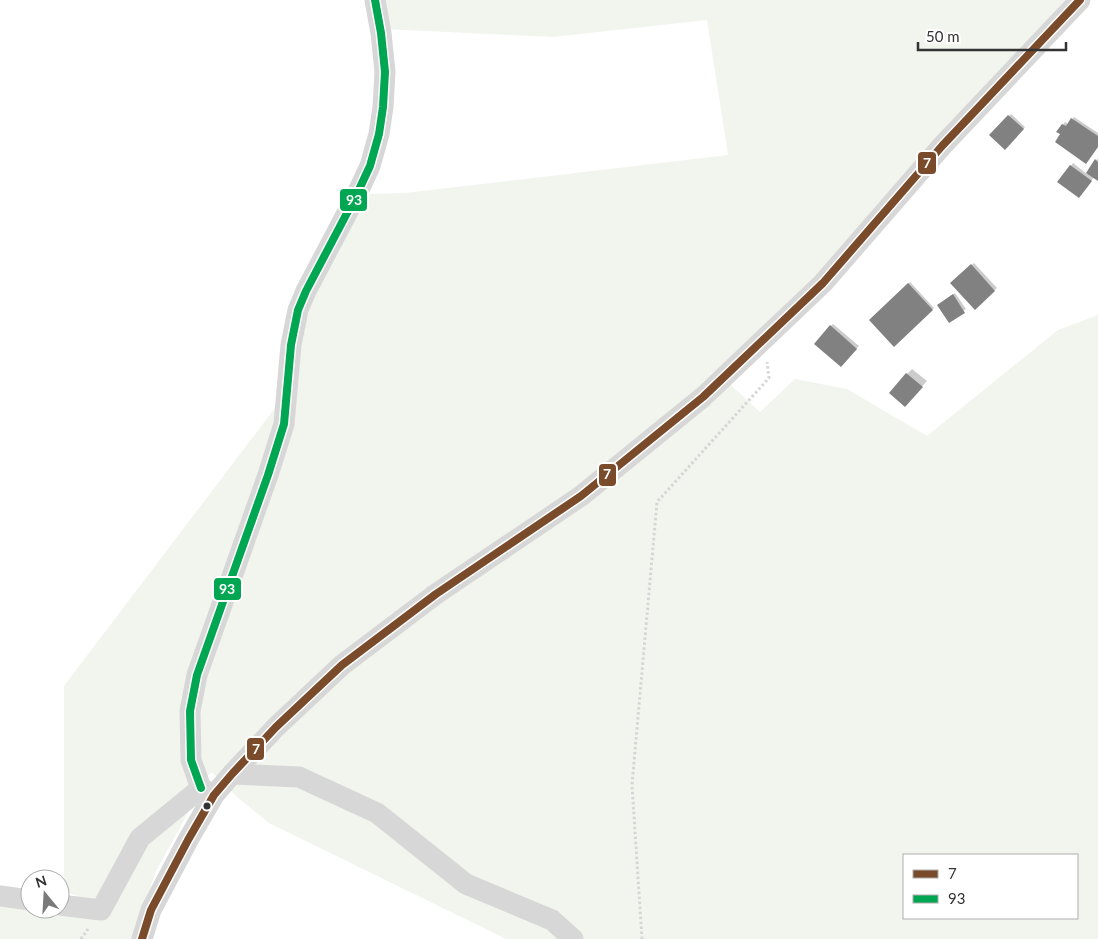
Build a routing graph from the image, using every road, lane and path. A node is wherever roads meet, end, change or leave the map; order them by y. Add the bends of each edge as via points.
1 (375, 0) edge
2 (1080, 0) edge
3 (764, 340) junction
4 (232, 774) junction
5 (207, 792) junction
6 (0, 896) edge
7 (20, 899) edge
8 (70, 906) edge
9 (142, 939) edge
10 (573, 939) edge
11 (642, 939) edge

1 - 5 street via 385,72 379,134 367,174 298,310 291,345 284,424 197,675 190,711 191,760
2 - 3 street via 942,146 823,283
3 - 4 street via 703,397 580,496 436,594 342,665
3 - 11 path via 770,378 657,502 632,785
4 - 5 street
4 - 10 street via 299,777 377,812 466,884 552,920
5 - 8 street via 140,838 101,910
5 - 9 street via 188,840 151,910
6 - 7 street

